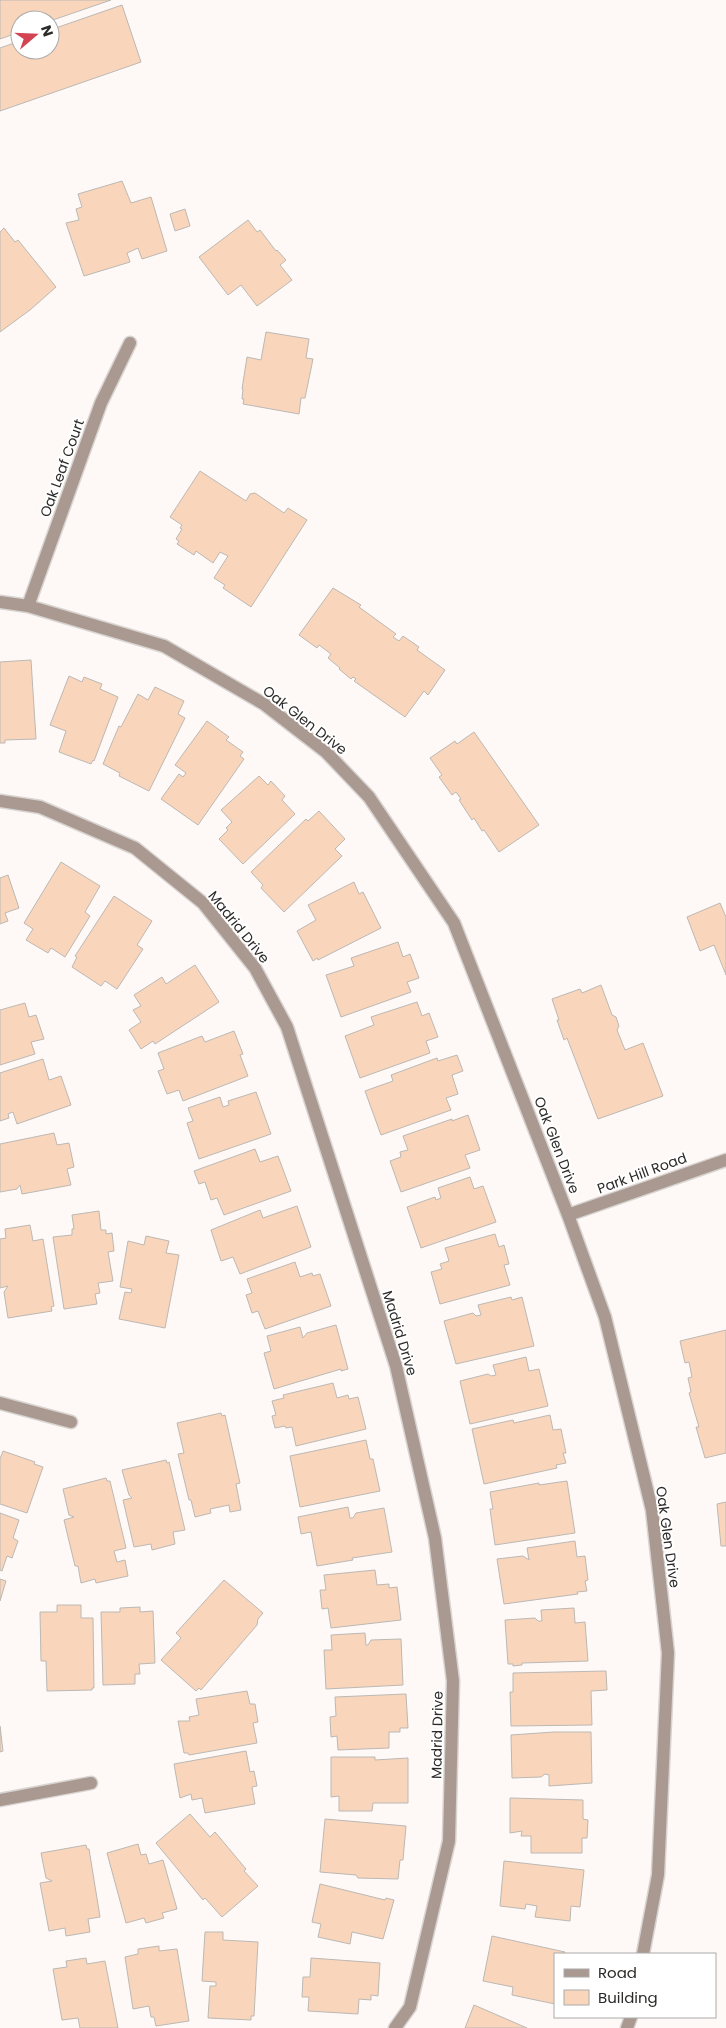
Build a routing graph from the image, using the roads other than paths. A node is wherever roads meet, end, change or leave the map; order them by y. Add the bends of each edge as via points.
1 (130, 343) dead end
2 (0, 602) edge
3 (28, 606) junction
4 (0, 802) edge
5 (726, 1160) edge
6 (568, 1215) junction
7 (0, 1403) edge
8 (71, 1422) dead end
9 (91, 1782) dead end
10 (0, 1800) edge
11 (643, 1953) edge
12 (395, 2028) edge

1 - 3 street, Oak Leaf Court via 102,402
2 - 3 street, Oak Glen Drive
3 - 6 street, Oak Glen Drive via 164,646 264,704 326,752 369,797 454,923
4 - 12 street, Madrid Drive via 40,807 135,848 203,903 255,968 287,1027 396,1366 435,1538 453,1681 449,1841 410,2007
5 - 6 street, Park Hill Road
6 - 11 street, Oak Glen Drive via 605,1318 652,1510 668,1653 658,1875
7 - 8 street
9 - 10 street

